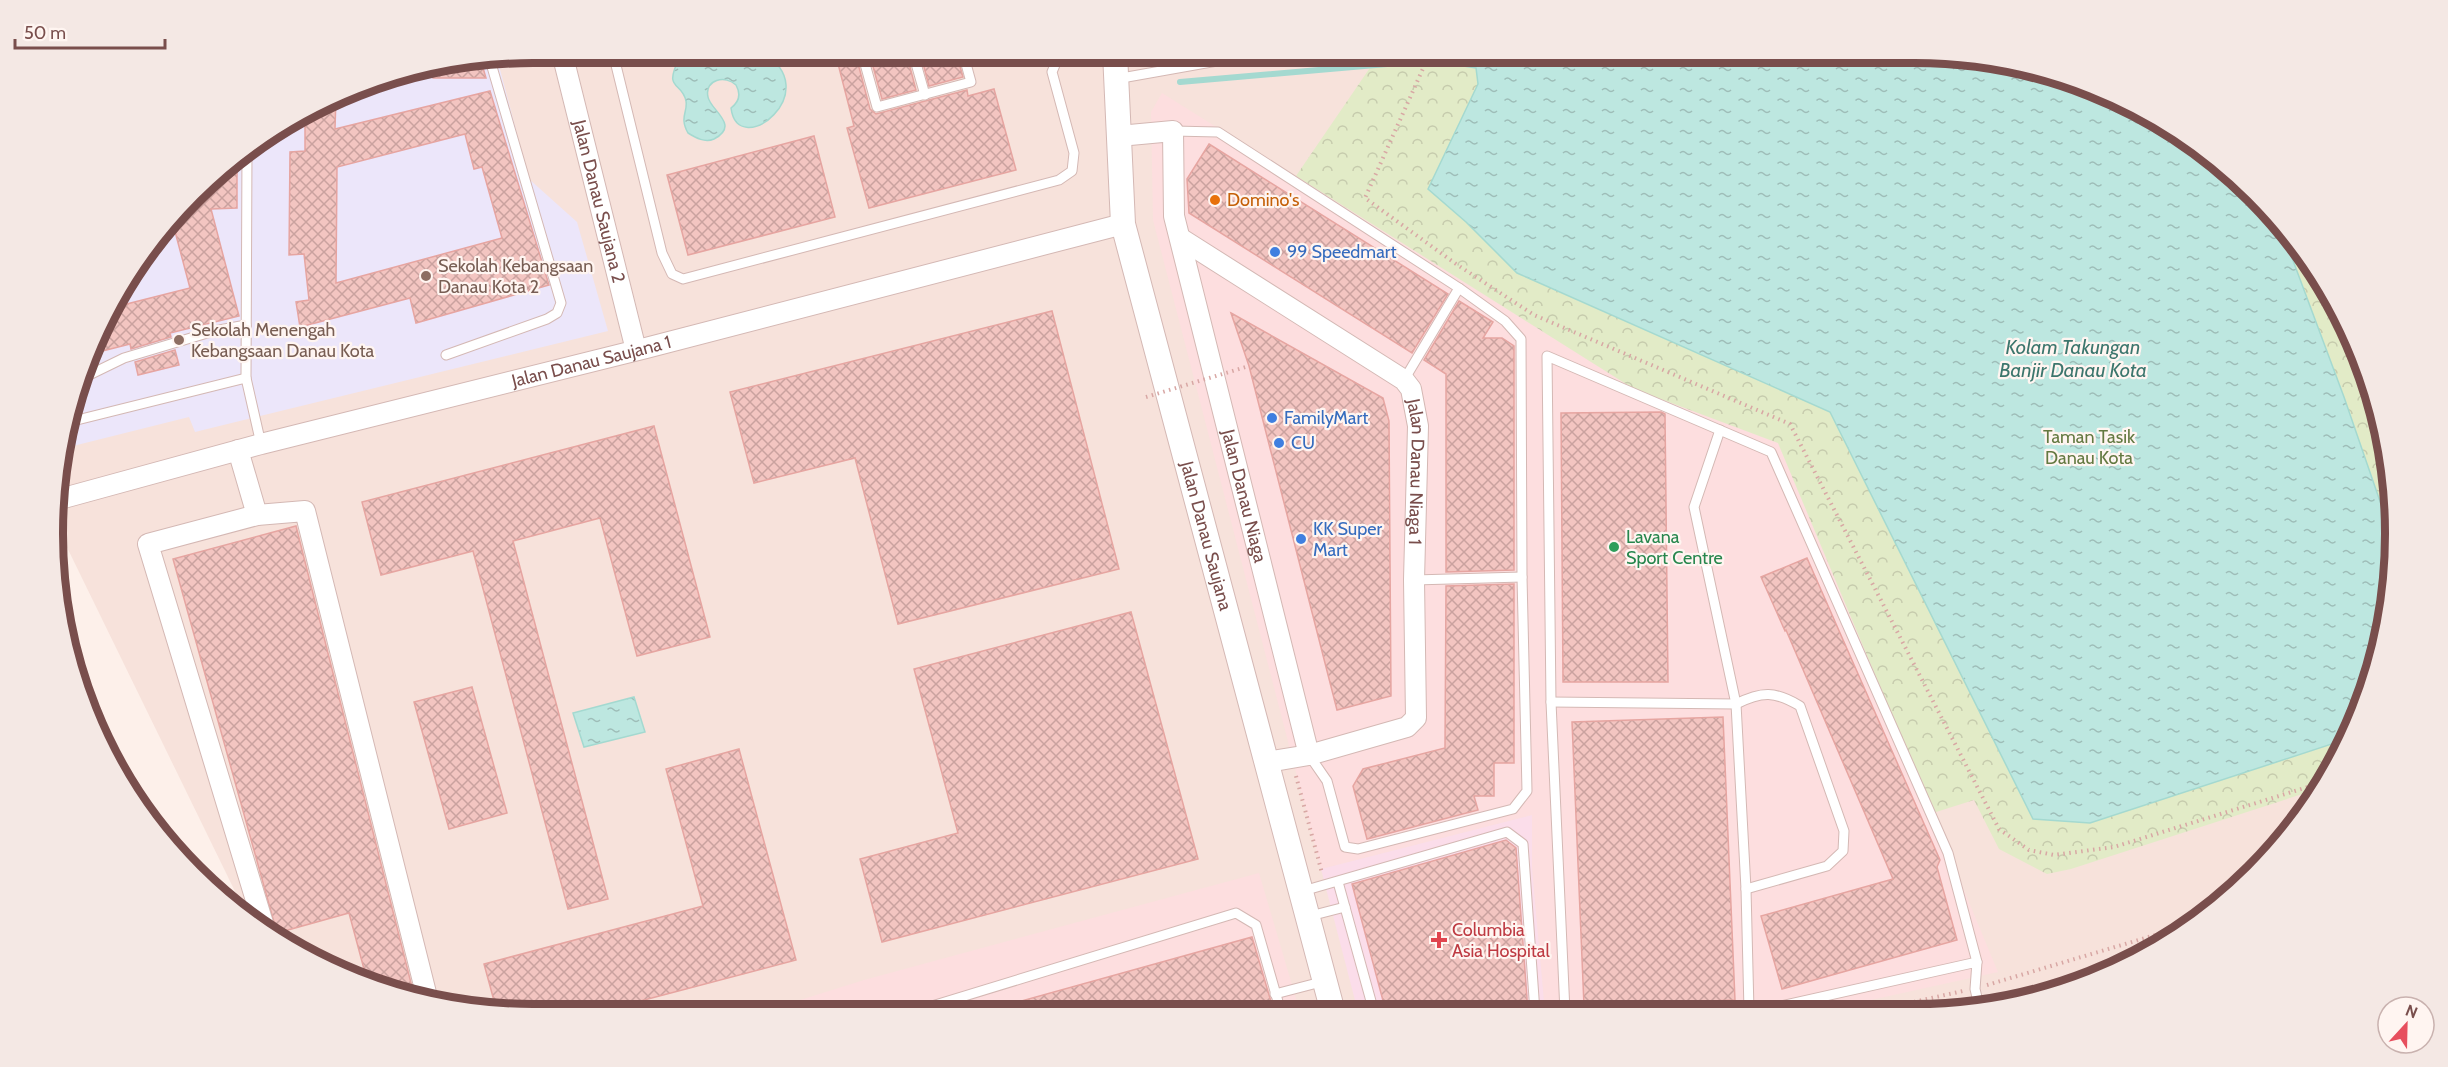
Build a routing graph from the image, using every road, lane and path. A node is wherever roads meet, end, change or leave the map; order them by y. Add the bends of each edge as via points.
1 (565, 63) edge
2 (616, 63) edge
3 (865, 63) edge
4 (916, 63) edge
5 (966, 63) edge
6 (1056, 63) edge
7 (1115, 63) edge
8 (1206, 63) edge
9 (1425, 63) edge
10 (491, 65) edge
11 (1421, 72) dead end
12 (1116, 79) junction
13 (925, 95) junction
14 (1173, 131) junction
15 (1119, 136) junction
16 (247, 160) edge
17 (1123, 224) junction
18 (1180, 238) junction
19 (1459, 288) junction
20 (246, 324) junction
21 (636, 350) junction
22 (446, 355) dead end
23 (1249, 366) dead end
24 (91, 375) edge
25 (246, 378) junction
26 (1404, 380) junction
27 (1146, 397) dead end
28 (77, 420) edge
29 (1720, 430) junction
30 (261, 444) junction
31 (238, 450) junction
32 (65, 498) edge
33 (257, 515) junction
34 (1522, 578) junction
35 (1414, 580) junction
36 (1551, 702) junction
37 (1736, 704) junction
38 (1300, 756) junction
39 (1267, 762) junction
40 (1338, 882) junction
41 (1325, 885) junction
42 (1746, 889) junction
43 (1301, 891) junction
44 (1345, 907) junction
45 (261, 917) edge
46 (1308, 917) junction
47 (2164, 933) edge
48 (1977, 962) junction
49 (1975, 989) junction
50 (426, 991) edge
51 (1275, 993) junction
52 (1330, 999) edge
53 (1978, 1000) edge
54 (938, 1004) edge
55 (1278, 1004) edge
56 (1372, 1004) edge
57 (1534, 1004) edge
58 (1565, 1004) edge
59 (1749, 1004) edge
60 (1789, 1004) edge
61 (1905, 1004) edge

1 - 21 street, Jalan Danau Saujana 2
2 - 6 lane via 662,253 672,274 683,279 1059,180 1072,171 1074,153 1052,72
3 - 13 lane via 877,107
4 - 13 lane
5 - 13 lane via 971,82
7 - 12 street, Jalan Danau Saujana
8 - 12 lane
9 - 11 path
10 - 22 lane via 561,303 557,313 547,319
12 - 15 street, Jalan Danau Saujana
14 - 15 street
14 - 18 street, Jalan Danau Niaga via 1174,216
14 - 19 lane via 1218,132
15 - 17 street, Jalan Danau Saujana
16 - 20 lane
17 - 21 street, Jalan Danau Saujana 1
17 - 39 street, Jalan Danau Saujana
18 - 26 street, Jalan Danau Niaga 1
18 - 38 street, Jalan Danau Niaga
19 - 26 lane
19 - 34 lane via 1505,321 1521,339
20 - 24 lane via 124,358
20 - 25 lane
21 - 30 street, Jalan Danau Saujana 1
23 - 27 path, bridge
25 - 28 lane
25 - 30 lane
26 - 35 street, Jalan Danau Niaga 1 via 1410,389 1418,426
29 - 36 lane via 1547,356
29 - 37 lane via 1694,507
29 - 48 lane via 1772,452 1948,853
30 - 31 street, Jalan Danau Saujana 1
31 - 32 street, Jalan Danau Saujana 1
31 - 33 street
33 - 45 street via 148,544
33 - 50 street via 305,511
34 - 35 lane
34 - 38 lane via 1527,791 1513,809 1358,849 1345,847 1326,781
35 - 38 street, Jalan Danau Niaga 1 via 1416,718 1407,727
36 - 37 lane
36 - 58 lane
37 - 42 lane
37 - 42 lane via 1752,696 1781,695 1800,706 1844,831 1843,851 1827,866
38 - 39 street, Jalan Danau Niaga 1
38 - 41 path
39 - 43 street, Jalan Danau Saujana
40 - 41 lane
40 - 44 lane
40 - 57 lane via 1507,832 1523,844
41 - 43 lane
42 - 59 lane
43 - 46 street, Jalan Danau Saujana
44 - 46 lane
44 - 56 lane
46 - 52 street, Jalan Danau Saujana
47 - 49 path
48 - 49 lane
48 - 60 lane
49 - 53 lane
49 - 61 path
51 - 52 lane
51 - 54 lane via 1256,925 1236,913
51 - 55 lane

